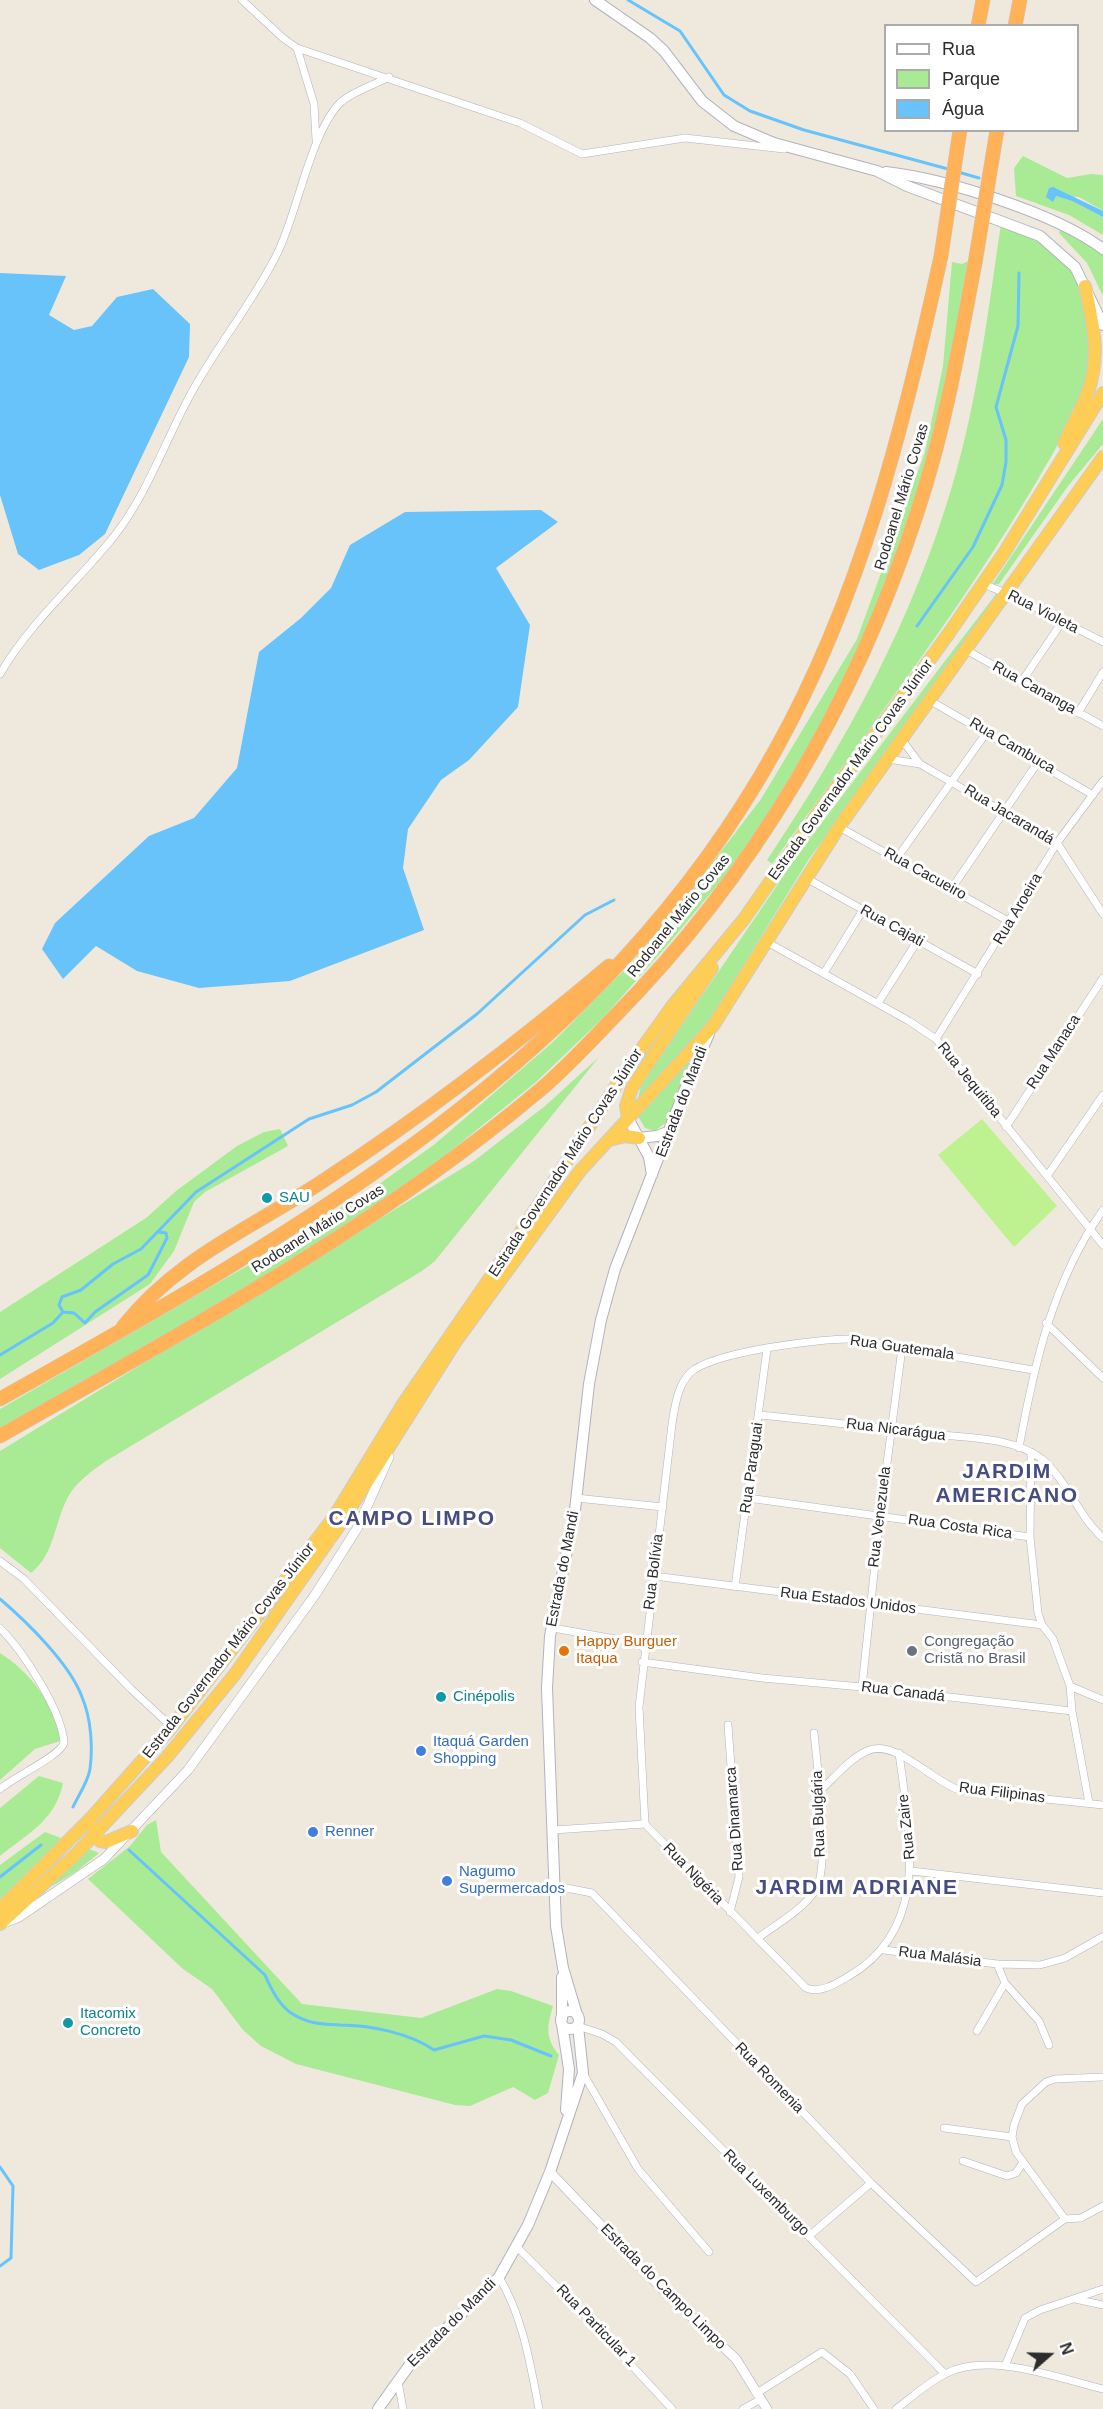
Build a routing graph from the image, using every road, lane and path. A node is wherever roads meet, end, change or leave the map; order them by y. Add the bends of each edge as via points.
1 (242, 0) edge
2 (594, 0) edge
3 (982, 0) edge
4 (1020, 0) edge
5 (978, 24) edge
6 (1015, 24) edge
7 (297, 48) junction
8 (389, 77) junction
9 (960, 132) edge
10 (997, 132) edge
11 (316, 146) junction
12 (804, 149) junction
13 (877, 171) junction
14 (1103, 249) edge
15 (1085, 286) junction
16 (1103, 326) edge
17 (1103, 393) edge
18 (1103, 457) edge
19 (1046, 486) junction
20 (983, 584) junction
21 (1006, 593) junction
22 (1062, 622) junction
23 (1103, 642) edge
24 (966, 650) junction
25 (1103, 672) edge
26 (0, 675) edge
27 (1022, 681) junction
28 (929, 700) junction
29 (1078, 712) junction
30 (1103, 726) edge
31 (987, 732) junction
32 (902, 740) junction
33 (888, 759) junction
34 (1038, 762) junction
35 (920, 764) junction
36 (951, 780) junction
37 (1103, 781) edge
38 (1093, 795) junction
39 (1004, 810) junction
40 (839, 827) junction
41 (1057, 843) junction
42 (897, 858) junction
43 (806, 878) junction
44 (952, 888) junction
45 (863, 910) junction
46 (1103, 914) edge
47 (744, 919) junction
48 (1010, 922) junction
49 (649, 932) junction
50 (918, 940) junction
51 (766, 942) junction
52 (824, 973) junction
53 (978, 974) junction
54 (1103, 978) edge
55 (878, 1003) junction
56 (713, 1026) junction
57 (936, 1039) junction
58 (1103, 1095) edge
59 (628, 1118) junction
60 (1006, 1127) junction
61 (670, 1131) junction
62 (639, 1138) junction
63 (608, 1140) junction
64 (1047, 1176) junction
65 (652, 1180) junction
66 (1103, 1210) edge
67 (1090, 1228) junction
68 (1103, 1245) edge
69 (1046, 1323) junction
70 (117, 1334) junction
71 (902, 1348) junction
72 (767, 1349) junction
73 (1033, 1370) junction
74 (1103, 1378) edge
75 (678, 1392) joint
76 (0, 1399) edge
77 (412, 1408) junction
78 (760, 1415) junction
79 (892, 1429) junction
80 (0, 1436) edge
81 (1019, 1448) junction
82 (1031, 1452) junction
83 (576, 1498) junction
84 (748, 1498) junction
85 (663, 1507) junction
86 (880, 1517) junction
87 (1030, 1537) junction
88 (1103, 1538) edge
89 (0, 1561) edge
90 (654, 1576) junction
91 (735, 1587) junction
92 (870, 1604) junction
93 (1042, 1625) junction
94 (0, 1628) edge
95 (553, 1628) junction
96 (645, 1649) junction
97 (642, 1662) junction
98 (862, 1686) junction
99 (1070, 1686) junction
100 (1103, 1700) edge
101 (1072, 1712) junction
102 (728, 1725) dead end
103 (172, 1727) junction
104 (814, 1733) dead end
105 (899, 1753) junction
106 (0, 1789) edge
107 (820, 1791) junction
108 (1089, 1803) junction
109 (1103, 1805) edge
110 (100, 1807) junction
111 (645, 1824) junction
112 (553, 1830) junction
113 (132, 1832) junction
114 (94, 1835) junction
115 (911, 1871) junction
116 (556, 1886) junction
117 (1103, 1893) edge
118 (0, 1909) edge
119 (730, 1912) junction
120 (0, 1924) edge
121 (1102, 1937) edge
122 (758, 1938) junction
123 (884, 1950) junction
124 (997, 1964) junction
125 (563, 1968) junction
126 (1005, 1983) junction
127 (577, 2020) junction
128 (562, 2021) junction
129 (977, 2031) dead end
130 (1049, 2045) dead end
131 (583, 2073) junction
132 (1103, 2078) edge
133 (944, 2128) dead end
134 (563, 2134) junction
135 (1012, 2137) junction
136 (963, 2161) dead end
137 (1023, 2162) junction
138 (550, 2172) junction
139 (872, 2183) junction
140 (1103, 2206) edge
141 (1065, 2219) junction
142 (809, 2236) junction
143 (516, 2246) junction
144 (709, 2252) dead end
145 (498, 2277) junction
146 (1103, 2289) edge
147 (1075, 2299) junction
148 (1103, 2305) edge
149 (1005, 2366) junction
150 (945, 2374) junction
151 (398, 2379) junction
152 (1103, 2389) edge
153 (759, 2396) junction
154 (378, 2409) edge
155 (403, 2409) edge
156 (539, 2409) edge
157 (672, 2409) edge
158 (743, 2409) edge
159 (767, 2409) edge
160 (873, 2409) edge
161 (896, 2409) edge

1 - 7 street
2 - 12 main road via 650,38 719,116 754,136
3 - 5 highway
4 - 6 highway
7 - 8 street
7 - 11 street via 315,104
8 - 11 street via 343,101 326,123
8 - 12 street via 520,123 582,154 685,138
9 - 49 highway, Rodoanel Mário Covas, bridge via 941,256 887,483 825,646 778,746 741,809
10 - 80 highway, Rodoanel Mário Covas, bridge via 942,426 895,577 830,725 762,838 699,923 661,969 567,1066 404,1194 290,1267
11 - 26 street via 279,251 190,396 138,500 117,533 22,642
12 - 13 main road
13 - 14 main road via 910,175 1012,206 1076,231
13 - 15 main road via 1040,236 1075,267
15 - 16 main road
15 - 19 highway via 1094,326 1095,367 1086,397
17 - 19 highway, Estrada Governador Mário Covas Júnior
18 - 21 highway, Estrada Governador Mário Covas Júnior
19 - 20 highway, Estrada Governador Mário Covas Júnior
20 - 21 street, Rua Violeta
20 - 47 highway, Estrada Governador Mário Covas Júnior
21 - 22 street, Rua Violeta
21 - 24 highway, Estrada Governador Mário Covas Júnior
22 - 23 street, Rua Violeta
22 - 27 street
24 - 27 street, Rua Cananga
24 - 28 highway, Estrada Governador Mário Covas Júnior
25 - 29 street
27 - 29 street, Rua Cananga
28 - 31 street, Rua Cambuca
28 - 32 highway, Estrada Governador Mário Covas Júnior
29 - 30 street, Rua Cananga
31 - 34 street, Rua Cambuca
31 - 36 street
32 - 33 highway, Estrada Governador Mário Covas Júnior
32 - 35 street, Rua Jacarandá
33 - 35 street, Rua Jacarandá
33 - 40 highway, Estrada Governador Mário Covas Júnior
34 - 38 street, Rua Cambuca
34 - 39 street
35 - 36 street, Rua Jacarandá
36 - 39 street, Rua Jacarandá
36 - 42 street
37 - 38 street, Rua Aroeira
38 - 41 street, Rua Aroeira
39 - 41 street, Rua Jacarandá
39 - 44 street
40 - 42 street, Rua Cacueiro
40 - 43 highway, Estrada Governador Mário Covas Júnior
41 - 46 street, Rua Jacarandá
41 - 48 street, Rua Aroeira
42 - 44 street, Rua Cacueiro
43 - 45 street, Rua Cajati
43 - 51 highway, Estrada Governador Mário Covas Júnior
44 - 48 street, Rua Cacueiro
45 - 50 street, Rua Cajati
45 - 52 street
47 - 59 highway via 632,1088 626,1106
47 - 103 highway, Estrada Governador Mário Covas Júnior via 673,1005 625,1072 403,1404 334,1517
48 - 53 street, Rua Aroeira
49 - 70 highway via 554,1012 439,1100 328,1178 173,1274
49 - 70 highway, Rodoanel Mário Covas via 565,1021 434,1131 304,1220
50 - 53 street, Rua Cajati
50 - 55 street
51 - 52 street, Rua Jequitiba
51 - 56 highway, Estrada Governador Mário Covas Júnior
52 - 55 street, Rua Jequitiba
53 - 57 street, Rua Aroeira
54 - 60 street, Rua Manaca
55 - 57 street, Rua Jequitiba
56 - 59 highway, Estrada Governador Mário Covas Júnior
56 - 61 main road, Estrada do Mandi
57 - 60 street, Rua Jequitiba
58 - 64 street
59 - 62 main road, Estrada do Mandi
59 - 63 highway, Estrada Governador Mário Covas Júnior
60 - 64 street, Rua Jequitiba
61 - 62 main road
61 - 65 main road, Estrada do Mandi
62 - 63 highway
62 - 65 main road, Estrada do Mandi via 649,1157
63 - 77 highway, Estrada Governador Mário Covas Júnior via 580,1171
64 - 67 street, Rua Jequitiba
65 - 83 main road, Estrada do Mandi via 615,1269 601,1320
66 - 67 street
67 - 68 street, Rua Jequitiba
67 - 69 street
69 - 73 street
69 - 74 street
70 - 76 highway, Rodoanel Mário Covas
71 - 72 street, Rua Guatemala via 834,1339
71 - 73 street, Rua Guatemala
71 - 79 street, Rua Venezuela
72 - 75 street, Rua Guatemala via 696,1368
72 - 78 street, Rua Paraguai
73 - 81 street
75 - 85 street, Rua Bolívia
77 - 113 street via 358,1527 315,1595 188,1770
77 - 114 highway, Estrada Governador Mário Covas Júnior via 341,1523 235,1674 167,1757
78 - 79 street, Rua Nicarágua
78 - 84 street, Rua Paraguai
79 - 81 street, Rua Nicarágua
79 - 86 street, Rua Venezuela
81 - 82 street, Rua Nicarágua
82 - 87 street
82 - 88 street via 1049,1467
83 - 85 street
83 - 95 main road, Estrada do Mandi
84 - 86 street, Rua Costa Rica
84 - 91 street, Rua Paraguai
85 - 90 street, Rua Bolívia
86 - 87 street, Rua Costa Rica
86 - 92 street, Rua Venezuela
87 - 93 street
89 - 103 street via 24,1579
90 - 91 street, Rua Estados Unidos
90 - 96 street, Rua Bolívia
91 - 92 street, Rua Estados Unidos
92 - 93 street, Rua Estados Unidos
92 - 98 street, Rua Venezuela
93 - 99 street via 1053,1639
94 - 106 street via 35,1670 64,1743 58,1754
95 - 96 street via 638,1643
95 - 112 main road, Estrada do Mandi via 547,1669
96 - 97 street, Rua Bolívia
97 - 98 street, Rua Canadá
97 - 111 street, Rua Bolívia via 639,1740
98 - 101 street, Rua Canadá
99 - 100 street
99 - 101 street
101 - 108 street
102 - 119 street, Rua Dinamarca via 739,1877
103 - 110 highway, Estrada Governador Mário Covas Júnior
104 - 107 street, Rua Bulgária
105 - 107 street, Rua Filipinas via 882,1748 868,1750
105 - 108 street, Rua Filipinas via 959,1790
105 - 115 street, Rua Zaire
107 - 122 street, Rua Bulgária via 819,1882 808,1899
108 - 109 street, Rua Filipinas
110 - 114 highway via 92,1826
110 - 118 highway, Estrada Governador Mário Covas Júnior via 26,1887
111 - 112 street
111 - 119 street, Rua Nigéria
112 - 116 main road, Estrada do Mandi
113 - 114 highway via 106,1842
113 - 120 street via 80,1877 19,1917
114 - 120 highway, Estrada Governador Mário Covas Júnior
115 - 117 street
115 - 123 street, Rua Zaire via 898,1919
116 - 125 main road, Estrada do Mandi via 556,1926
116 - 139 street, Rua Romenia via 592,1893
119 - 122 street, Rua Nigéria
121 - 124 street, Rua Malásia via 1057,1962
122 - 123 street, Rua Nigéria via 806,1988 815,1990 835,1983
123 - 124 street, Rua Malásia
124 - 126 street
125 - 127 main road, Estrada do Mandi
125 - 128 main road, Estrada do Mandi
126 - 129 street
126 - 130 street via 1039,2021
127 - 128 main road via 567,2012
127 - 131 main road, Estrada do Mandi
127 - 142 street, Rua Luxemburgo via 616,2042
128 - 134 main road, Estrada do Mandi via 570,2078
131 - 134 main road, Estrada do Mandi
131 - 144 street via 638,2169
132 - 135 street via 1046,2082 1022,2104
133 - 135 street
134 - 138 main road, Estrada do Mandi
135 - 137 street
136 - 137 street via 1007,2176 1016,2173
137 - 141 street
138 - 143 main road, Estrada do Mandi
138 - 153 street, Estrada do Campo Limpo via 722,2344 745,2369
139 - 141 street, Rua Romenia via 978,2282
139 - 142 street
140 - 141 street via 1081,2218
142 - 150 street, Rua Luxemburgo
143 - 145 main road, Estrada do Mandi
143 - 157 street, Rua Particular 1
145 - 151 main road, Estrada do Mandi
145 - 156 street via 527,2347
146 - 147 street
147 - 148 street
147 - 149 street via 1025,2318
149 - 150 street via 977,2366
149 - 152 street
150 - 161 street
151 - 154 main road, Estrada do Mandi
151 - 155 street
153 - 158 street
153 - 159 street, Estrada do Campo Limpo
153 - 160 street via 825,2352 850,2374

